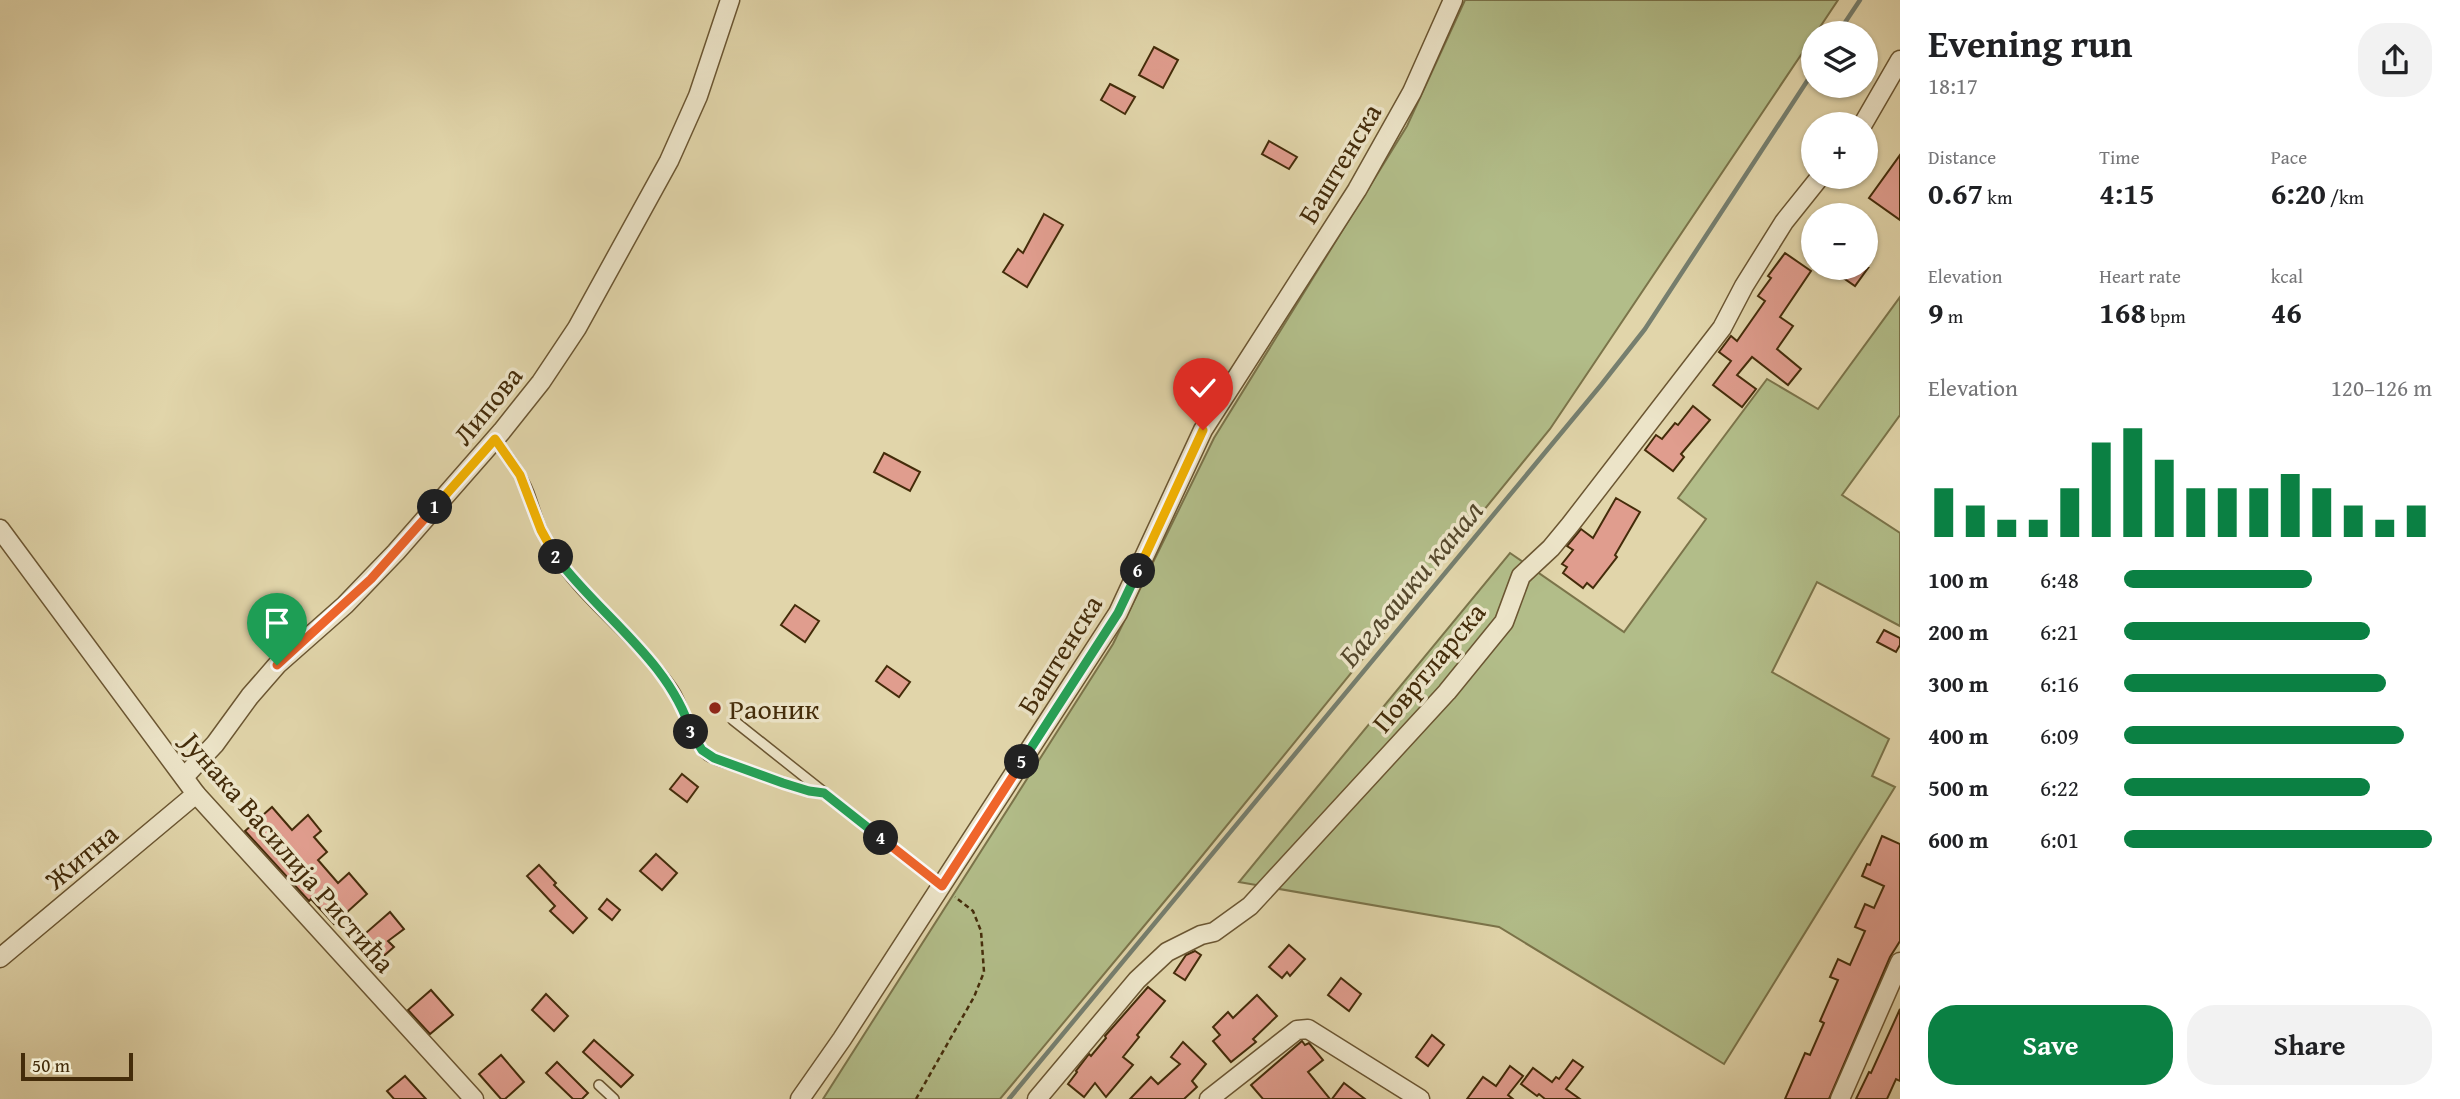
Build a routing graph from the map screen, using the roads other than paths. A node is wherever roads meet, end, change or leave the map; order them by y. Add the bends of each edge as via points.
1 (730, 0) edge
2 (1452, 0) edge
3 (1900, 60) edge
4 (1870, 112) edge
5 (1810, 189) edge
6 (495, 439) junction
7 (0, 529) edge
8 (733, 720) dead end
9 (184, 776) junction
10 (824, 793) junction
11 (196, 794) junction
12 (942, 886) junction
13 (0, 958) edge
14 (1900, 962) edge
15 (599, 1085) dead end
16 (474, 1099) edge
17 (614, 1099) edge
18 (800, 1099) edge
19 (1037, 1099) edge
20 (1209, 1099) edge
21 (1420, 1099) edge
22 (1840, 1099) edge

1 - 6 street, Липова via 698,96 654,191 558,356
2 - 12 street, Баштенска via 1412,92 1357,190 1203,430 1118,613
3 - 4 street
5 - 19 street, Повртларска via 1784,222 1722,328 1551,548 1521,576 1504,622 1447,692 1250,906 1214,932 1167,952 1137,979
6 - 9 street, Липова via 371,579 262,681 215,744
6 - 10 lane via 526,485 552,552 672,688 702,750 770,778
7 - 9 street, Јунака Василија Ристића
8 - 10 lane
9 - 11 street, Јунака Василија Ристића
10 - 12 lane
11 - 13 street, Житна
11 - 16 street, Јунака Василија Ристића
12 - 18 street, Баштенска
14 - 22 street
15 - 17 lane
20 - 21 street via 1297,1030 1308,1029

